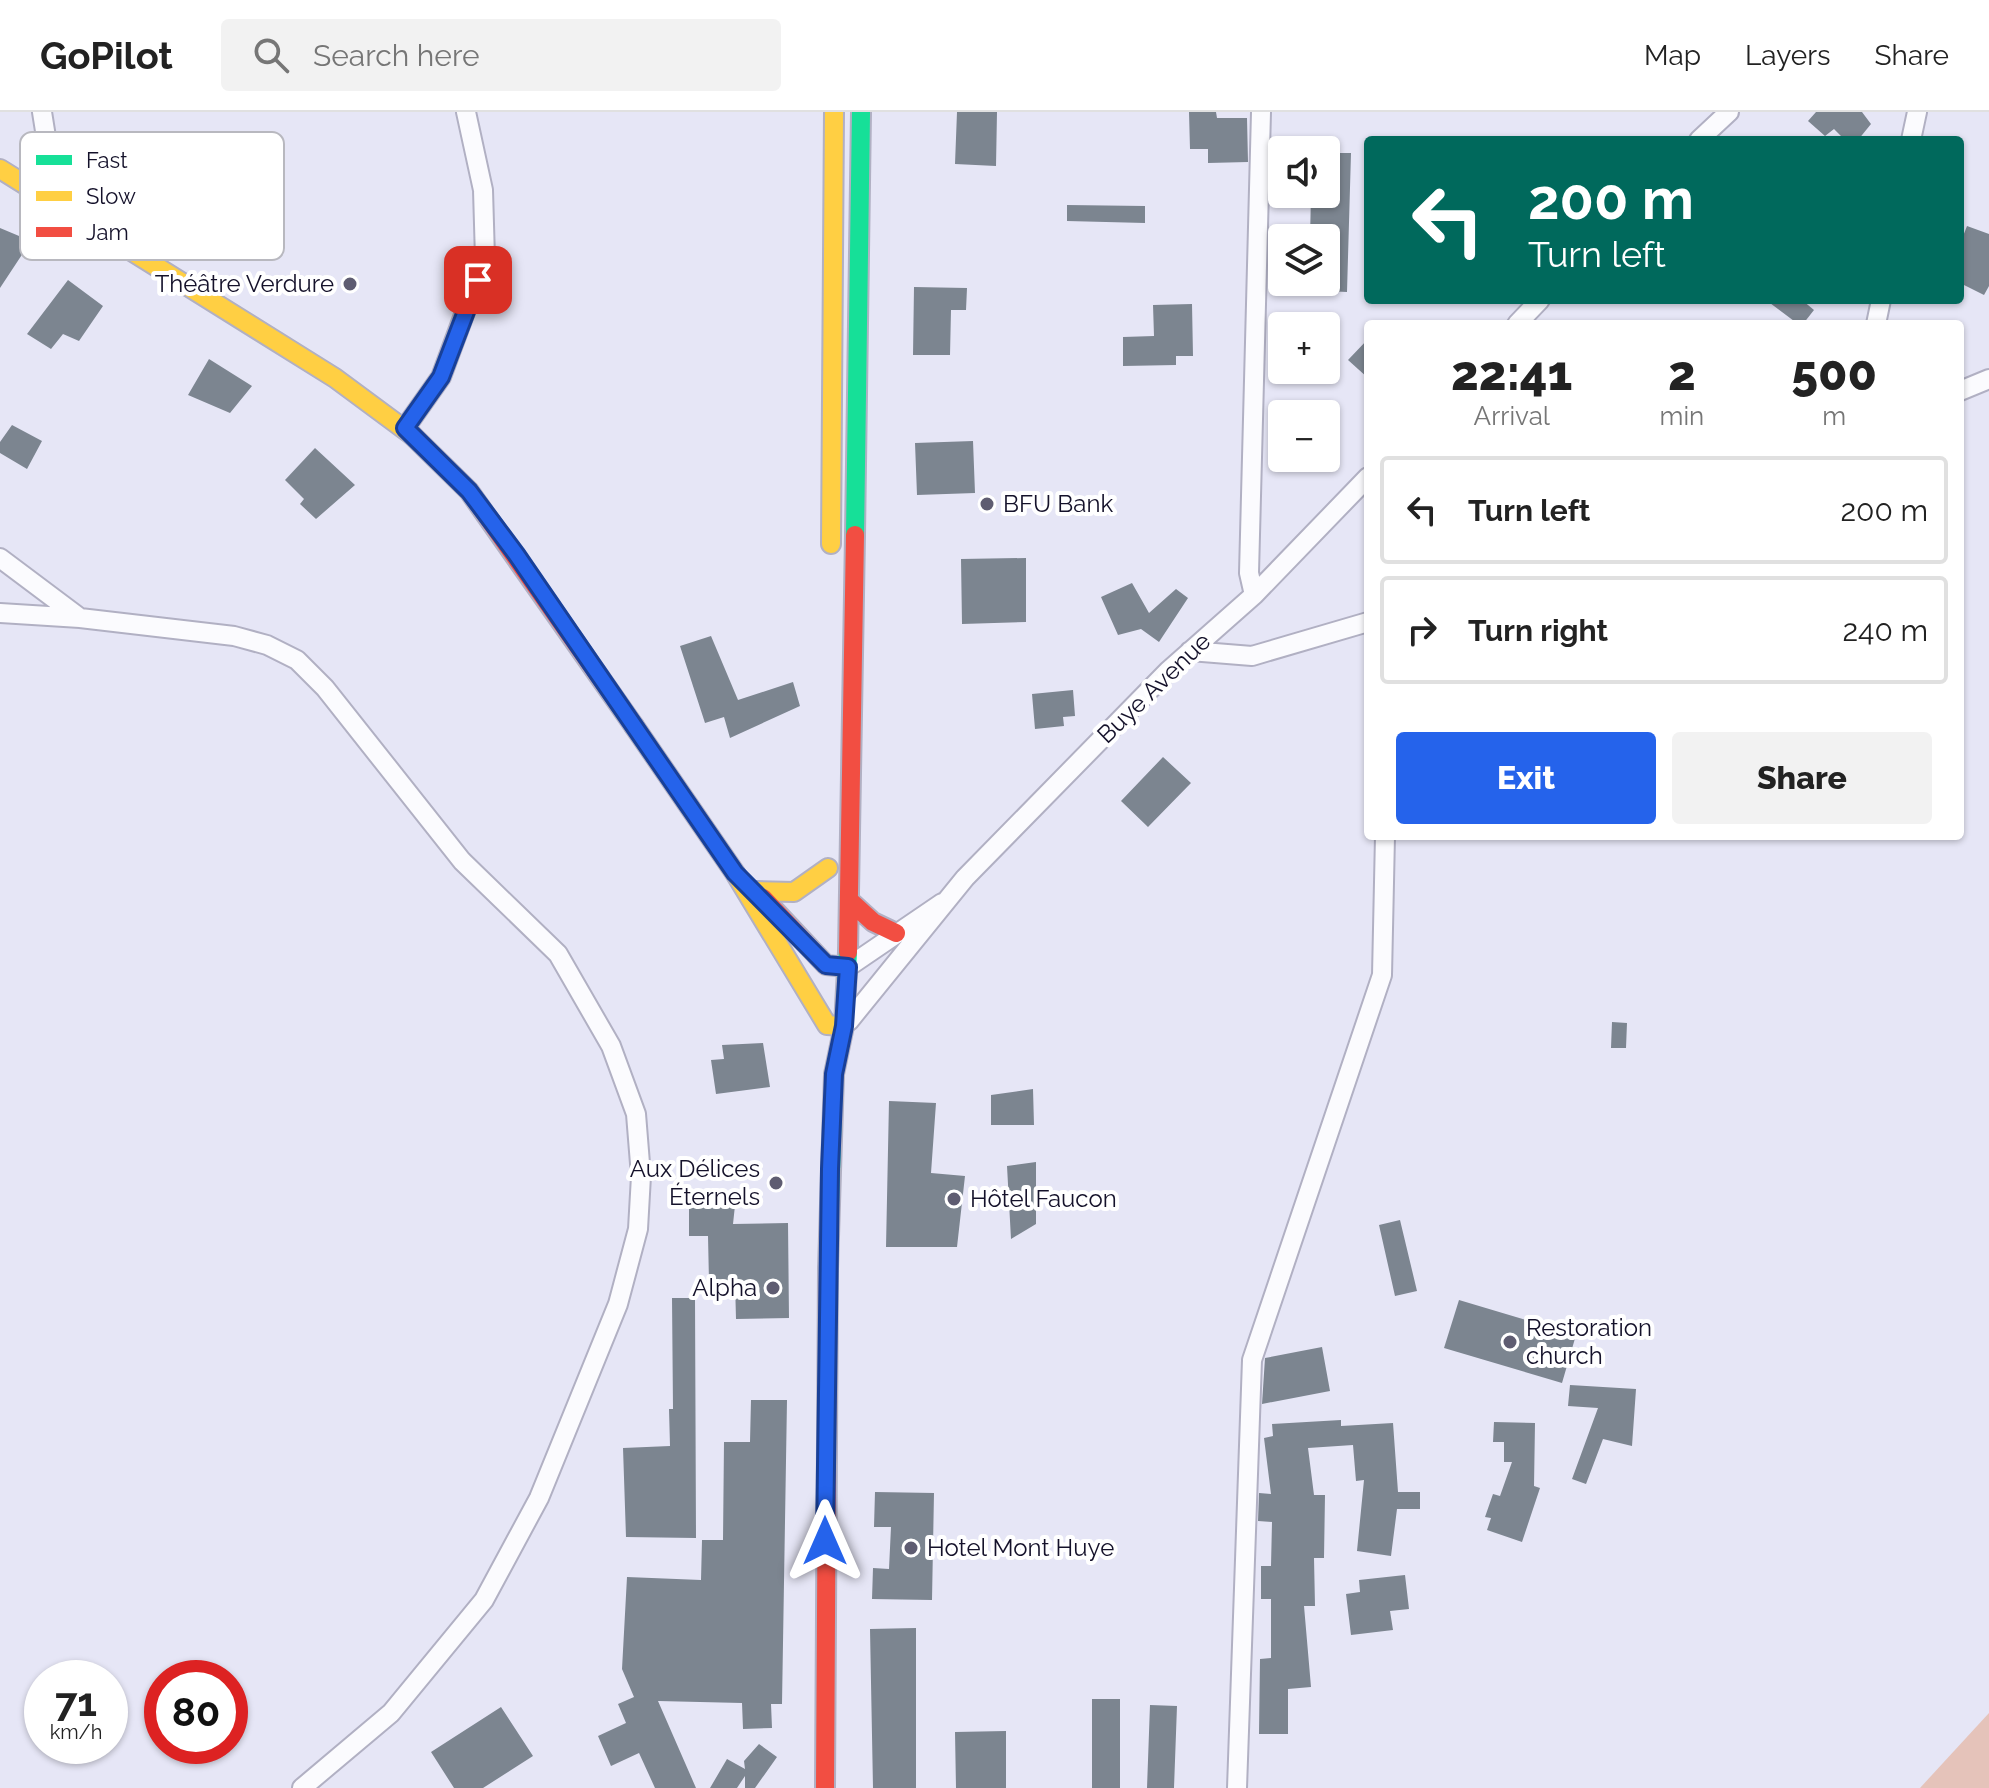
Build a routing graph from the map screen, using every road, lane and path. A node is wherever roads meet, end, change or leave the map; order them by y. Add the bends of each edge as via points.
1 (42, 112) edge
2 (466, 112) edge
3 (834, 112) edge
4 (861, 112) edge
5 (1261, 112) edge
6 (1729, 112) edge
7 (1917, 112) edge
8 (45, 132) edge
9 (1703, 136) edge
10 (1912, 136) edge
11 (0, 169) edge
12 (20, 182) edge
13 (144, 260) edge
14 (1536, 304) edge
15 (1521, 320) edge
16 (1989, 379) edge
17 (1964, 389) edge
18 (405, 428) junction
19 (1364, 481) edge
20 (0, 558) edge
21 (831, 568) dead end
22 (1254, 595) junction
23 (0, 613) edge
24 (80, 618) junction
25 (1364, 623) edge
26 (1190, 651) junction
27 (829, 757) dead end
28 (851, 759) junction
29 (1385, 840) edge
30 (735, 873) junction
31 (756, 891) junction
32 (828, 895) dead end
33 (849, 900) junction
34 (942, 903) junction
35 (896, 933) junction
36 (827, 937) dead end
37 (826, 965) junction
38 (848, 967) junction
39 (836, 1026) junction
40 (817, 1784) edge
41 (302, 1788) edge
42 (1237, 1788) edge

1 - 8 street
2 - 18 street via 483,190 485,258 441,377
3 - 21 main road
4 - 28 main road
5 - 22 street via 1249,573
6 - 9 street
7 - 10 street
11 - 12 main road
13 - 18 main road via 335,378
14 - 15 street
16 - 17 street
18 - 30 main road via 469,491 516,554
19 - 22 street, Buye Avenue
20 - 24 street
22 - 26 street, Buye Avenue
23 - 24 street
24 - 41 street via 234,636 297,660 462,861 558,954 611,1046 636,1114 638,1229 618,1304 539,1498 484,1600 391,1713
25 - 26 street via 1252,656
26 - 34 street, Buye Avenue
27 - 28 main road
28 - 33 main road
29 - 42 street via 1382,975 1252,1360
30 - 31 main road
30 - 39 main road
31 - 32 main road via 794,892 828,860
31 - 37 main road
33 - 35 main road via 873,922
33 - 38 main road
34 - 35 street, Buye Avenue
34 - 39 street, Buye Avenue via 931,922
35 - 38 street, Buye Avenue
36 - 37 main road
37 - 38 main road
37 - 39 main road
38 - 39 main road
39 - 40 main road via 825,1383 825,1761

